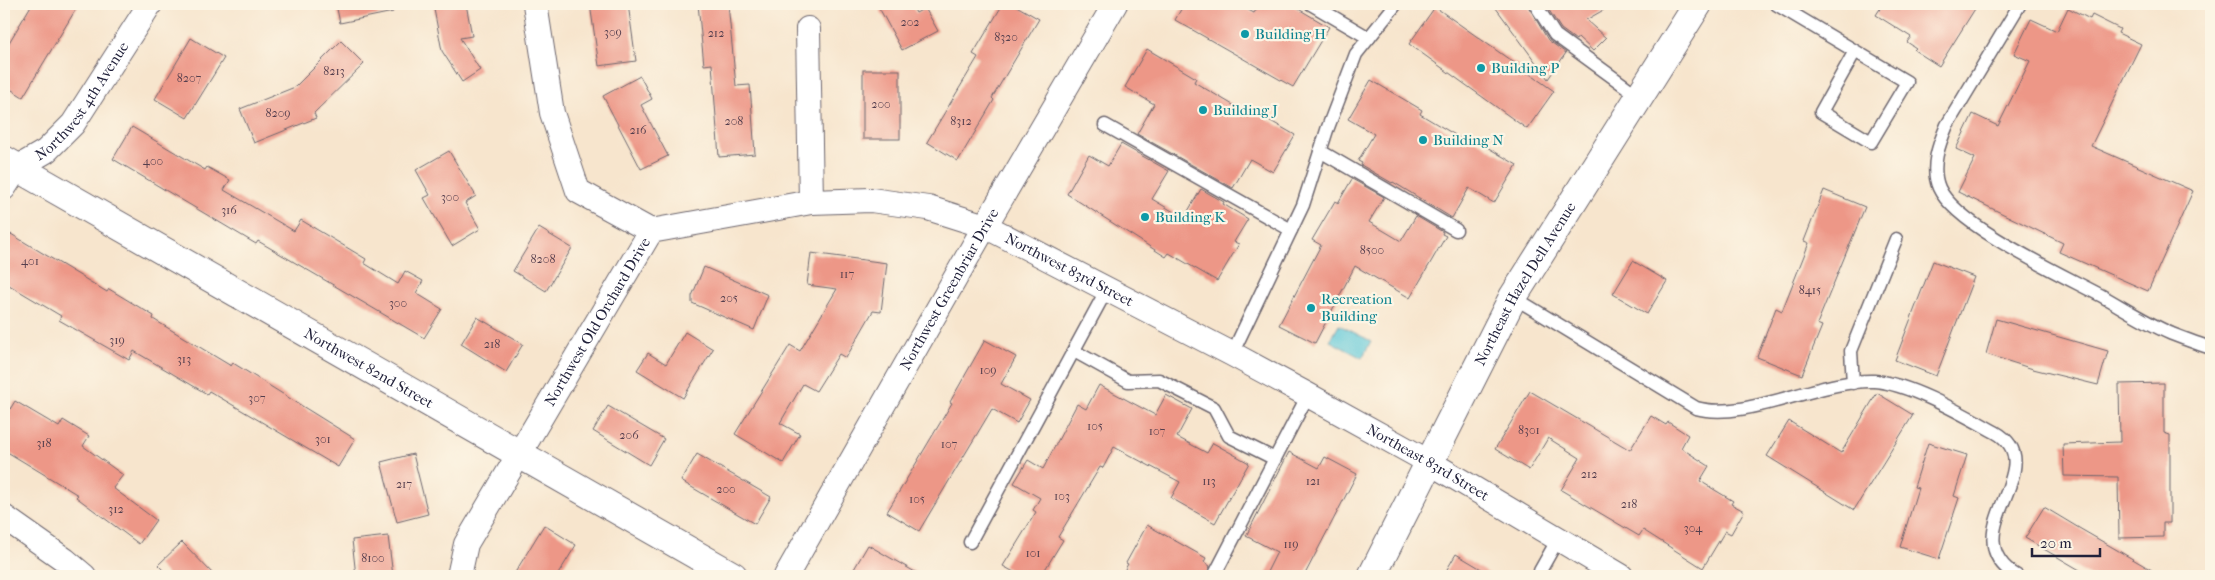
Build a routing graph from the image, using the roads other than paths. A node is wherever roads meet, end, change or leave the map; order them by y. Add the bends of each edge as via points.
1 (150, 4) edge
2 (535, 4) edge
3 (1115, 4) edge
4 (1312, 4) edge
5 (1396, 4) edge
6 (1535, 4) edge
7 (1698, 4) edge
8 (1776, 4) edge
9 (2020, 4) edge
10 (808, 29) dead end
11 (1369, 38) junction
12 (1855, 51) junction
13 (1640, 97) junction
14 (1105, 125) dead end
15 (1320, 151) junction
16 (8, 172) edge
17 (811, 202) junction
18 (985, 226) junction
19 (1291, 230) junction
20 (1456, 230) dead end
21 (651, 231) junction
22 (1896, 238) dead end
23 (1107, 290) junction
24 (1513, 297) junction
25 (2211, 348) edge
26 (1074, 351) junction
27 (1232, 354) junction
28 (1853, 383) junction
29 (1308, 395) junction
30 (520, 454) junction
31 (1275, 459) junction
32 (1429, 462) junction
33 (4, 517) edge
34 (1558, 539) junction
35 (970, 542) dead end
36 (1540, 571) dead end
37 (84, 576) edge
38 (459, 576) edge
39 (733, 576) edge
40 (786, 576) edge
41 (1214, 576) edge
42 (1372, 576) edge
43 (1621, 576) edge
44 (2017, 576) edge

1 - 16 street, Northwest 4th Avenue via 73,124 46,151
2 - 21 street, Northwest Old Orchard Drive via 552,113 578,191
3 - 18 street, Northwest Greenbriar Drive
4 - 11 lane
5 - 11 lane
6 - 13 lane via 1555,35
7 - 13 street, Northeast Hazel Dell Avenue
8 - 12 lane
9 - 25 lane via 1944,132 1936,163 1938,187 1946,200 1974,224 2006,244 2171,334
10 - 17 street
11 - 15 lane via 1356,54
12 - 12 lane via 1907,82 1871,142 1821,112
13 - 24 street, Northeast Hazel Dell Avenue
14 - 19 lane
15 - 19 lane via 1303,206
15 - 20 lane
16 - 30 street, Northwest 82nd Street
17 - 18 street, Northwest 83rd Street via 871,200 928,208
17 - 21 street, Northwest 83rd Street
18 - 23 street, Northwest 83rd Street
18 - 40 street, Northwest Greenbriar Drive
19 - 27 lane
21 - 30 street, Northwest Old Orchard Drive
22 - 28 lane via 1850,351
23 - 26 lane
23 - 27 street, Northwest 83rd Street
24 - 28 lane via 1696,408 1709,412 1758,405
24 - 32 street, Northeast Hazel Dell Avenue
26 - 31 lane via 1128,381 1159,380 1214,408 1229,436
26 - 35 lane
27 - 29 street, Northeast 83rd Street
28 - 44 lane via 1891,383 1958,412 2009,440 2015,456 2014,469 1992,536 1998,560
29 - 31 lane
29 - 32 street, Northeast 83rd Street
30 - 38 street, Northwest Old Orchard Drive via 466,544
30 - 39 street, Northwest 82nd Street
31 - 41 lane
32 - 34 street, Northeast 83rd Street
32 - 42 street, Northeast Hazel Dell Avenue
33 - 37 street
34 - 36 lane
34 - 43 street, Northeast 83rd Street

